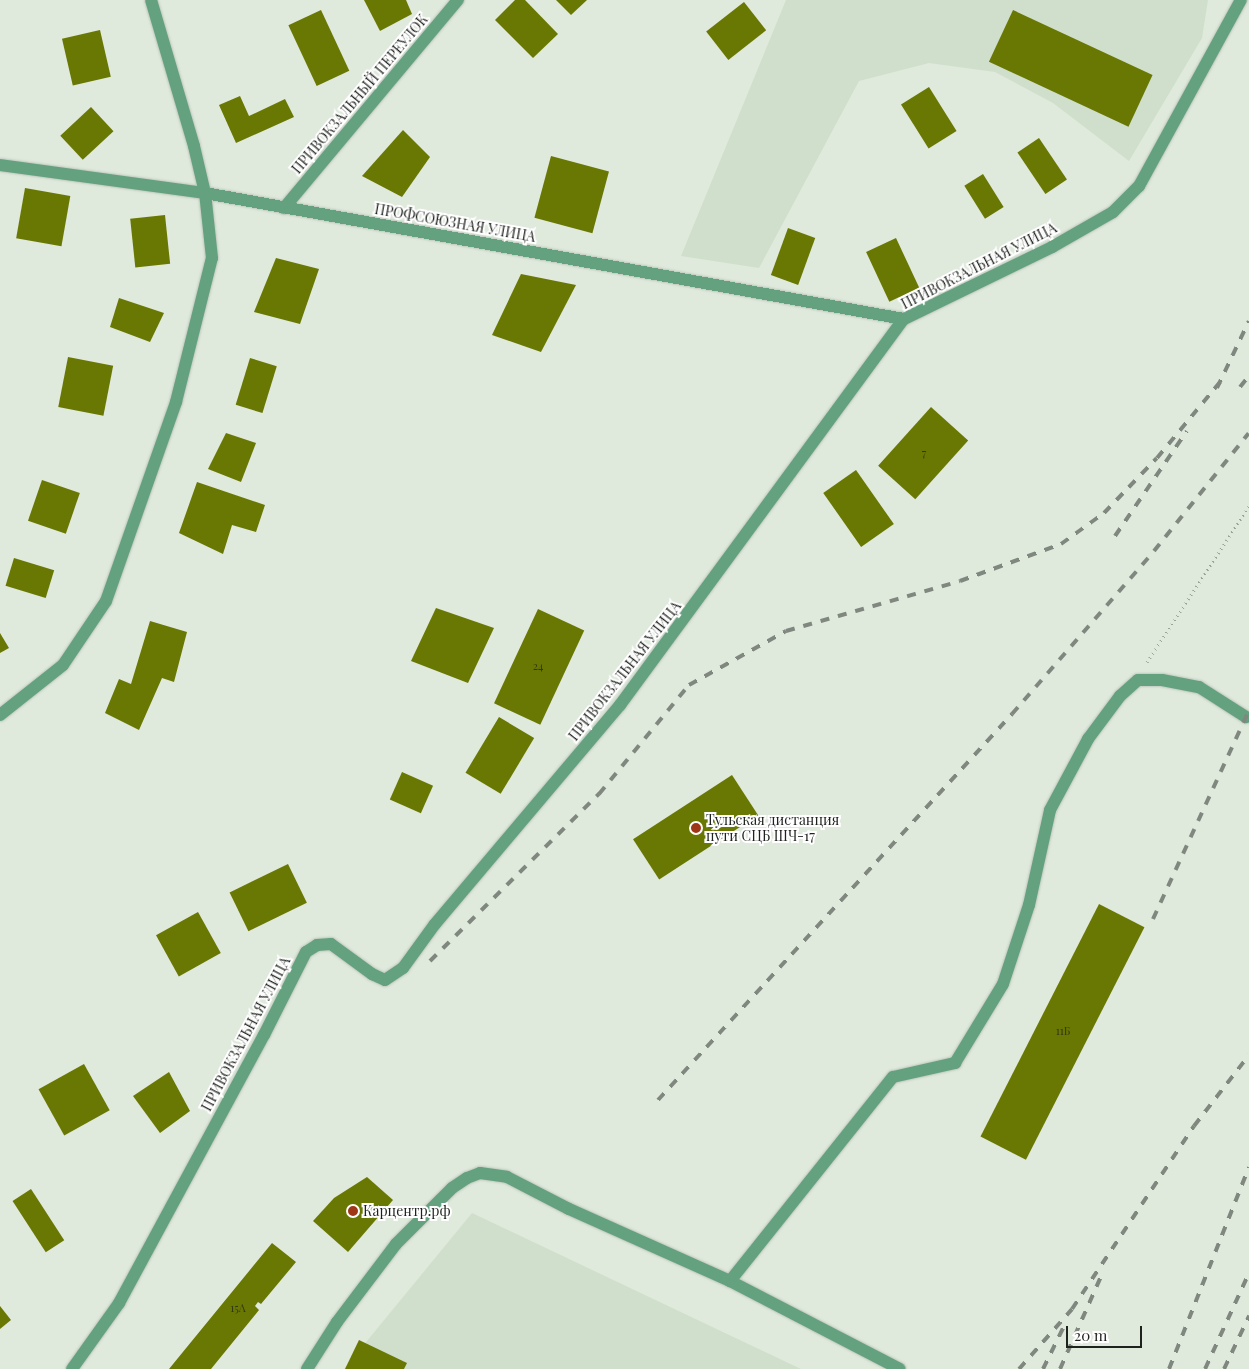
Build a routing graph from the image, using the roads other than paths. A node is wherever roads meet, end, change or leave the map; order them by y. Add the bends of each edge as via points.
1 (152, 0) edge
2 (458, 0) edge
3 (1241, 0) edge
4 (0, 165) edge
5 (205, 193) junction
6 (284, 208) junction
7 (904, 319) junction
8 (0, 715) edge
9 (1246, 717) dead end
10 (730, 1281) junction
11 (72, 1369) edge
12 (307, 1369) edge
13 (900, 1369) edge

1 - 5 street
2 - 6 street, ПРИВОКЗАЛЬНЫЙ ПЕРЕУЛОК
3 - 7 street, ПРИВОКЗАЛЬНАЯ УЛИЦА via 1139,186 1113,212 1052,247
4 - 5 street, ПРОФСОЮЗНАЯ УЛИЦА
5 - 6 street, ПРОФСОЮЗНАЯ УЛИЦА
5 - 8 street via 212,258 176,402 106,601 64,665
6 - 7 street, ПРОФСОЮЗНАЯ УЛИЦА
7 - 11 street, ПРИВОКЗАЛЬНАЯ УЛИЦА via 620,705 435,924 403,968 385,980 331,944 317,945 306,952 119,1303
9 - 10 street via 1199,687 1162,680 1138,680 1120,696 1088,739 1050,810 1029,905 1003,984 955,1062 893,1076
10 - 12 street via 569,1209 507,1176 480,1173 452,1188 396,1244 337,1322
10 - 13 street

